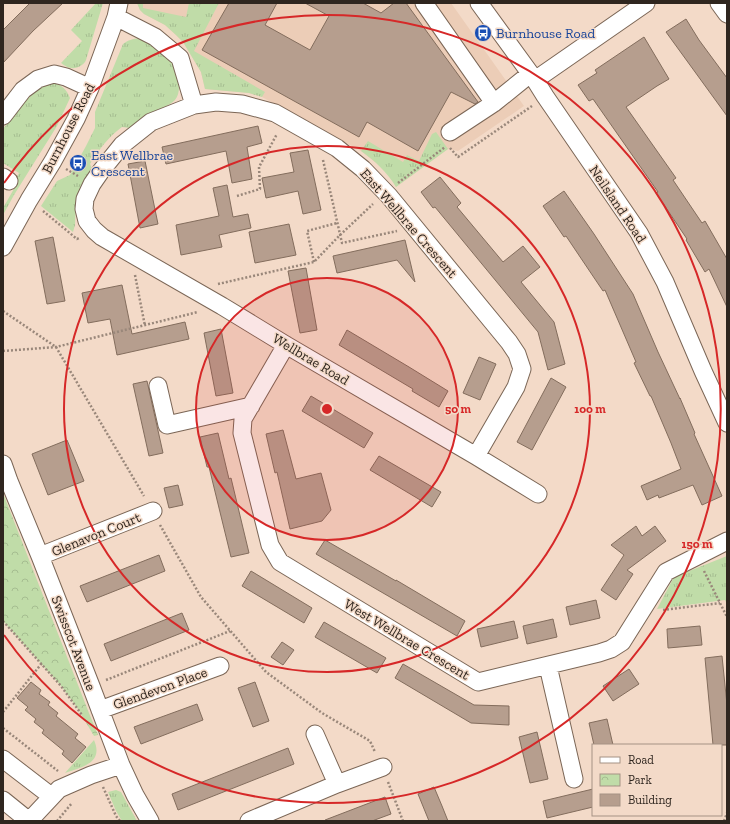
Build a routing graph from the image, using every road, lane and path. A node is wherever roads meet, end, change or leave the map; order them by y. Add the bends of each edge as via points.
1 (424, 3) edge
2 (479, 3) edge
3 (646, 3) edge
4 (719, 3) edge
5 (118, 10) edge
6 (727, 14) edge
7 (533, 77) junction
8 (90, 88) junction
9 (494, 103) junction
10 (194, 105) junction
11 (3, 116) edge
12 (286, 119) junction
13 (450, 132) dead end
14 (319, 138) junction
15 (53, 161) junction
16 (92, 184) junction
17 (236, 196) dead end
18 (29, 200) junction
19 (337, 223) junction
20 (90, 225) junction
21 (415, 227) junction
22 (3, 247) edge
23 (131, 254) junction
24 (314, 262) dead end
25 (222, 306) junction
26 (3, 312) edge
27 (145, 326) junction
28 (286, 345) junction
29 (56, 347) junction
30 (3, 351) edge
31 (158, 386) dead end
32 (251, 406) junction
33 (727, 423) edge
34 (476, 456) junction
35 (3, 464) edge
36 (538, 494) dead end
37 (153, 512) junction
38 (727, 541) edge
39 (40, 556) junction
40 (697, 556) junction
41 (720, 603) junction
42 (640, 612) junction
43 (727, 617) edge
44 (3, 620) edge
45 (230, 631) junction
46 (42, 663) junction
47 (220, 666) dead end
48 (548, 666) junction
49 (91, 686) junction
50 (100, 710) junction
51 (3, 712) edge
52 (82, 715) dead end
53 (3, 728) edge
54 (315, 734) dead end
55 (3, 759) edge
56 (121, 765) junction
57 (383, 767) junction
58 (59, 772) dead end
59 (96, 774) junction
60 (574, 779) dead end
61 (337, 784) junction
62 (51, 796) junction
63 (3, 800) edge
64 (727, 813) edge
65 (120, 821) edge
66 (150, 821) edge
67 (249, 821) edge
68 (404, 821) edge
69 (724, 821) edge

1 - 9 street
2 - 7 street, Neilsland Road
3 - 7 street
4 - 6 street
5 - 8 street, Burnhouse Road
5 - 10 street via 180,58
7 - 9 street
7 - 33 street, Neilsland Road via 639,233 665,282
8 - 11 street via 54,74 38,79 23,90
8 - 15 street, Burnhouse Road
9 - 13 street
10 - 12 street, East Wellbrae Crescent via 216,102 242,104 275,113
10 - 16 street, East Wellbrae Crescent via 151,122 122,145
12 - 14 street, East Wellbrae Crescent
12 - 17 path via 259,167 260,189
14 - 19 path
14 - 21 street, East Wellbrae Crescent via 337,148 363,169
15 - 16 path
15 - 18 street, Burnhouse Road
16 - 20 street, East Wellbrae Crescent via 84,208
18 - 20 path via 77,239
18 - 22 street, Burnhouse Road
19 - 21 path via 342,243
19 - 24 path via 307,231
20 - 23 street, Wellbrae Road via 102,237
21 - 34 street, East Wellbrae Crescent via 508,342 517,354 522,369 516,387
23 - 25 street, Wellbrae Road
23 - 27 path
25 - 27 path
25 - 28 street, Wellbrae Road
26 - 29 path
27 - 29 path
28 - 32 street, West Wellbrae Crescent
28 - 34 street, Wellbrae Road
29 - 30 path
29 - 37 path
31 - 32 street via 167,425
32 - 48 street, West Wellbrae Crescent via 243,419 242,433 270,545 280,562 478,682
34 - 36 street, Wellbrae Road
35 - 39 street, Swisscot Avenue
37 - 39 street, Glenavon Court
37 - 45 path via 201,597
38 - 40 street, West Wellbrae Crescent
39 - 49 street, Swisscot Avenue
40 - 41 path
40 - 42 street, West Wellbrae Crescent via 666,572
41 - 42 path
41 - 43 path
42 - 48 street, West Wellbrae Crescent via 622,642 611,649
44 - 46 path
45 - 49 path
45 - 57 path via 266,672 322,713 370,741
46 - 51 path
46 - 52 path
47 - 50 street, Glendevon Place
48 - 60 street
49 - 50 street, Swisscot Avenue
50 - 56 street, Swisscot Avenue
53 - 58 path
54 - 61 street
55 - 62 street
56 - 59 street
56 - 66 street, Swisscot Avenue
57 - 61 street
57 - 68 path
59 - 62 street via 59,789
59 - 65 path
61 - 67 street
62 - 63 street via 28,821
64 - 69 path

